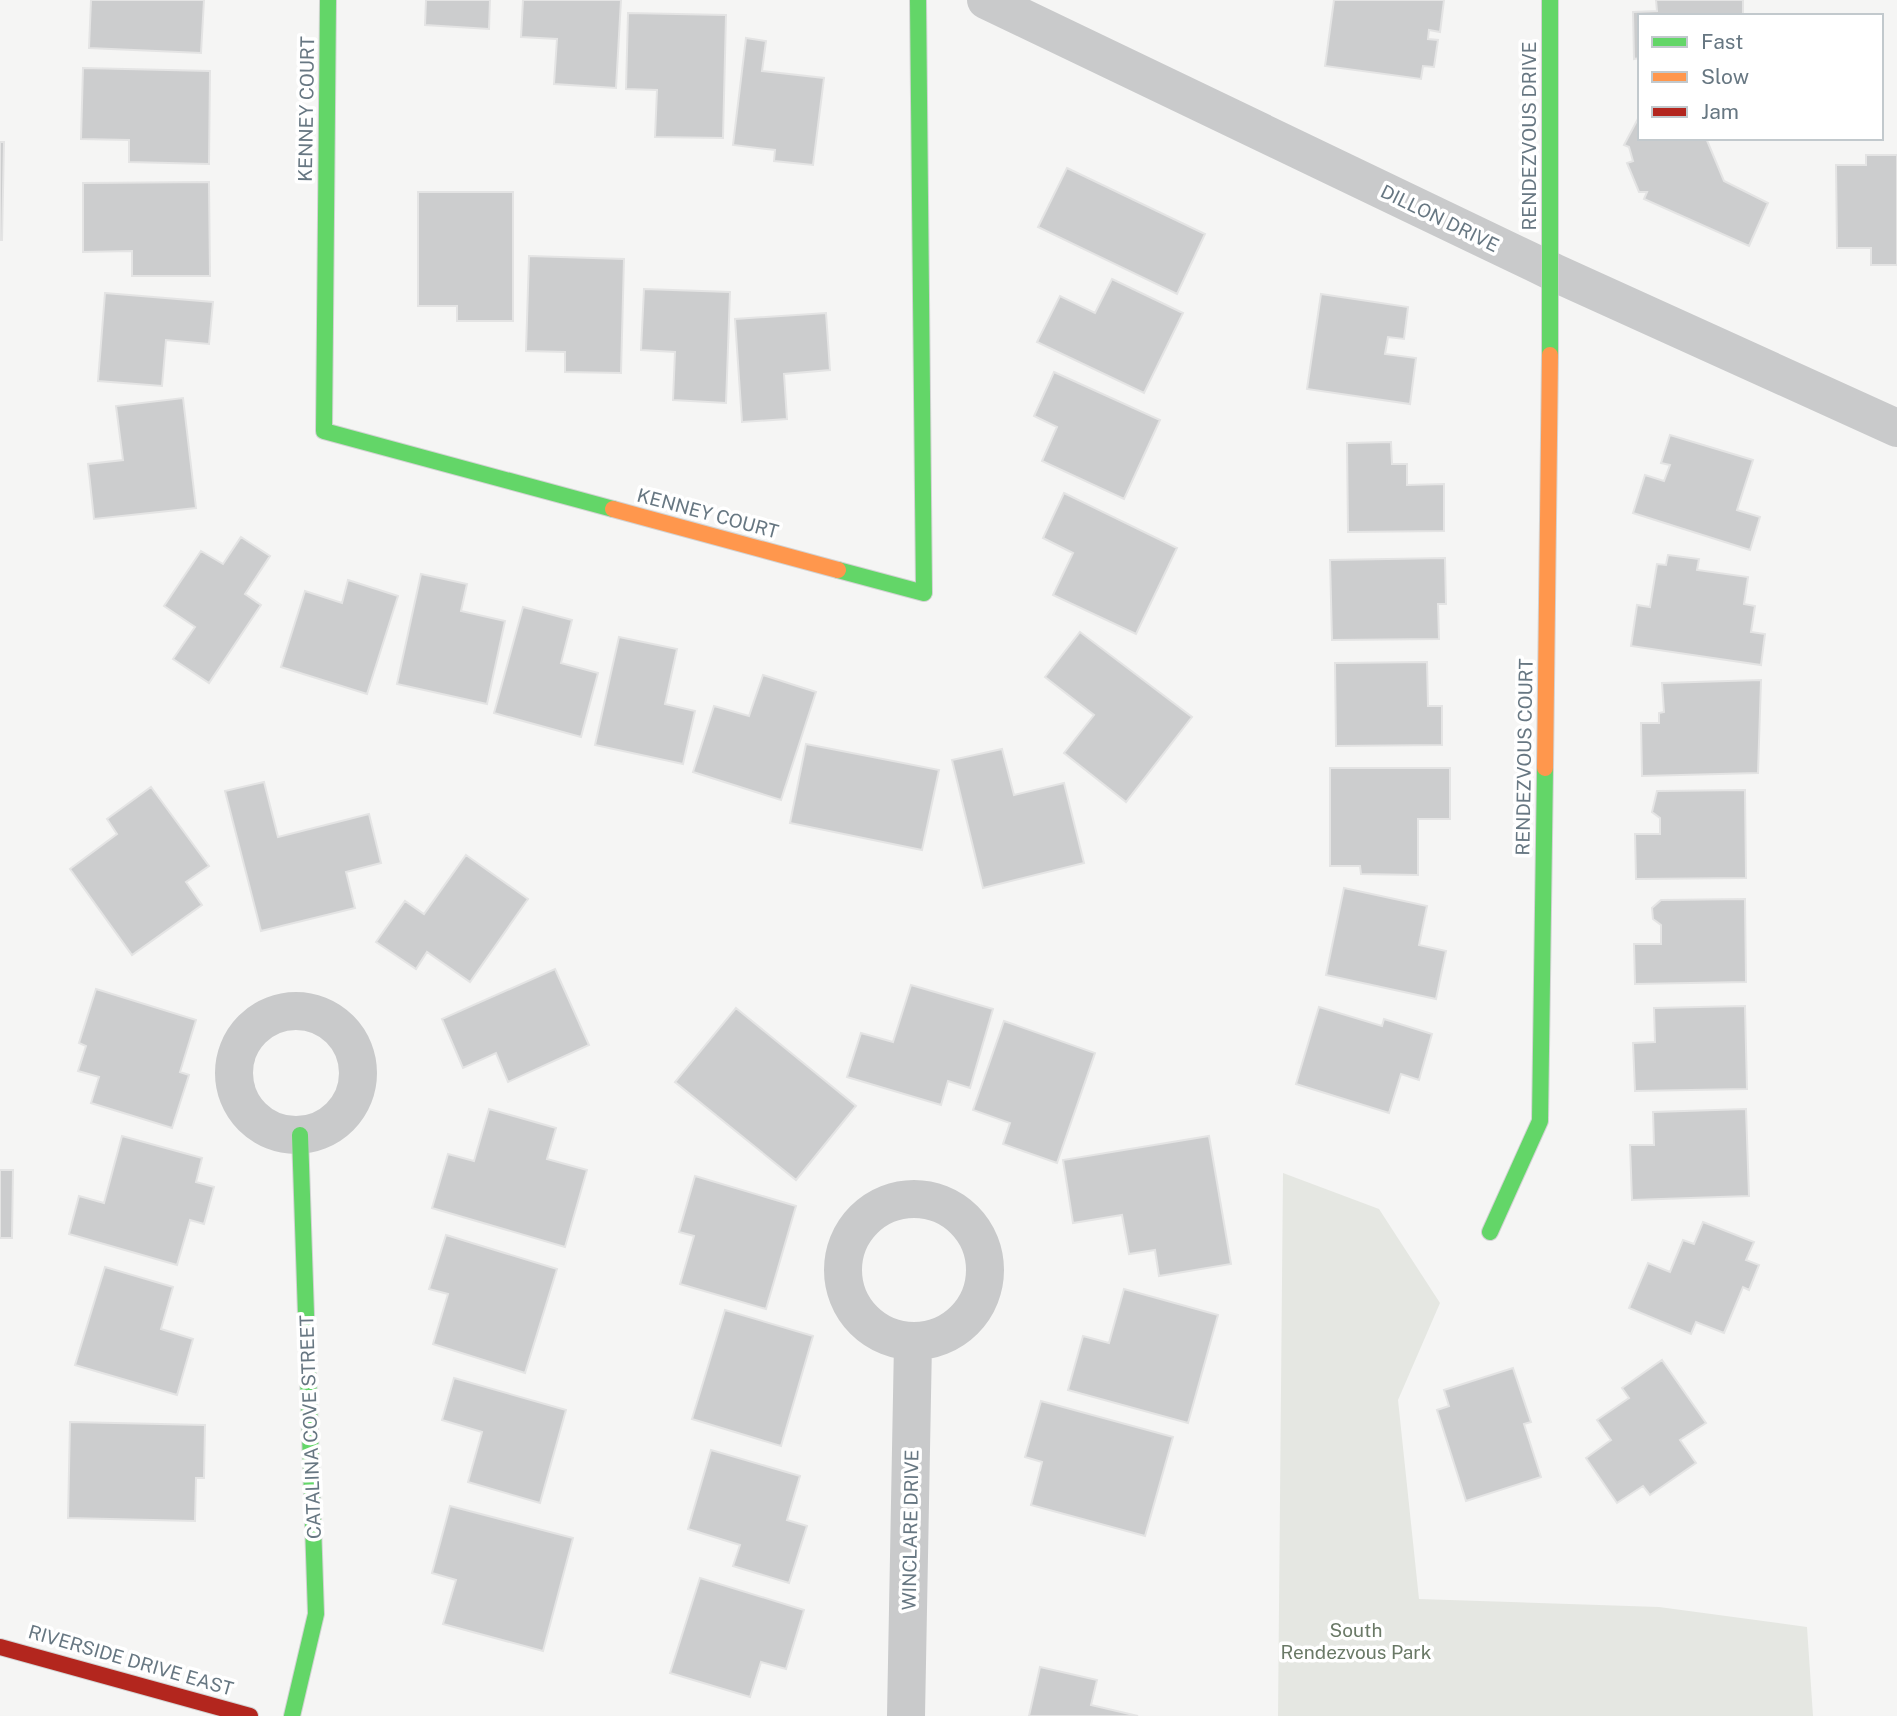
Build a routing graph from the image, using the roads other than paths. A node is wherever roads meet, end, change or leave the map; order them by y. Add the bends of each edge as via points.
1 (328, 0) edge
2 (918, 0) edge
3 (986, 0) edge
4 (1550, 0) edge
5 (1551, 271) junction
6 (1897, 428) edge
7 (300, 1135) dead end
8 (1490, 1232) dead end
9 (913, 1343) dead end
10 (0, 1647) edge
11 (250, 1716) edge
12 (292, 1716) edge
13 (906, 1716) edge

1 - 2 street, KENNEY COURT via 324,431 924,593
3 - 5 street, DILLON DRIVE
4 - 5 street, RENDEZVOUS DRIVE
5 - 6 street, DILLON DRIVE
5 - 8 street, RENDEZVOUS COURT via 1540,1121
7 - 12 street, CATALINA COVE STREET via 316,1614
9 - 13 street, WINCLARE DRIVE
10 - 11 street, RIVERSIDE DRIVE EAST

